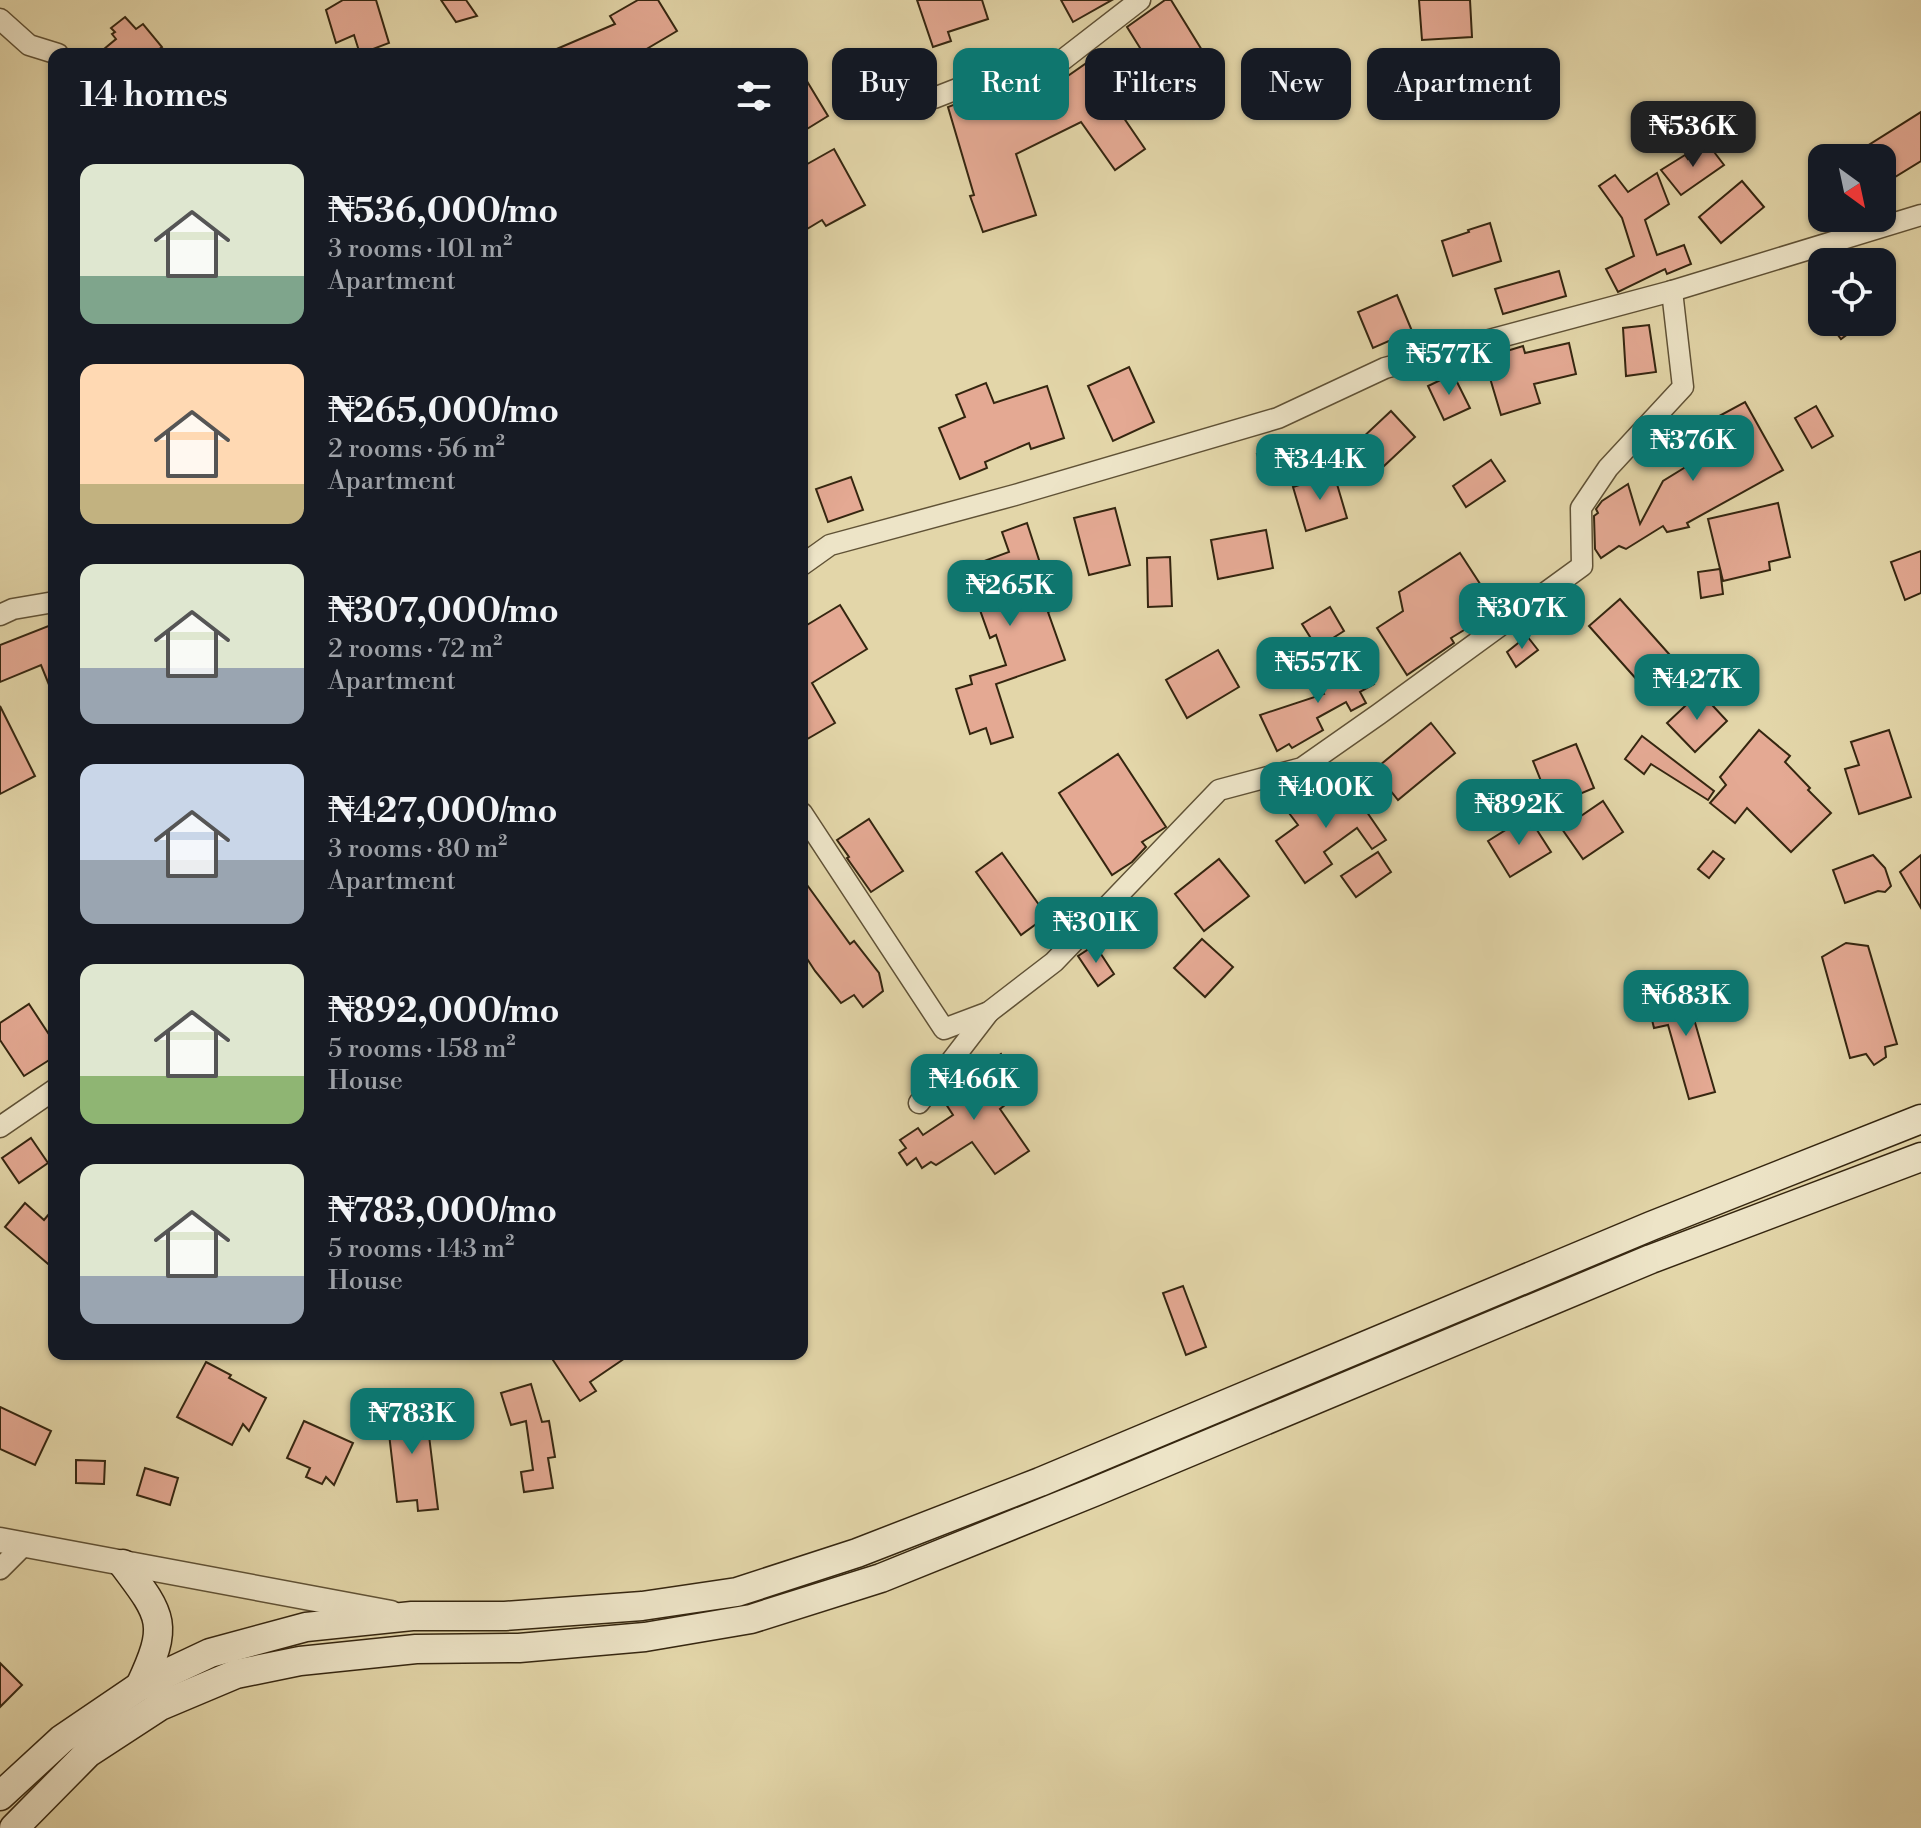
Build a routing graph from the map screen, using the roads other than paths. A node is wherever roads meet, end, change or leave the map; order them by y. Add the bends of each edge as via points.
1 (1140, 0) edge
2 (0, 19) edge
3 (48, 51) edge
4 (937, 97) edge
5 (1921, 215) edge
6 (1672, 291) junction
7 (808, 561) edge
8 (48, 603) edge
9 (0, 615) edge
10 (808, 822) edge
11 (989, 1012) junction
12 (48, 1094) edge
13 (919, 1103) dead end
14 (1921, 1119) edge
15 (0, 1127) edge
16 (1921, 1157) edge
17 (12, 1542) edge
18 (123, 1564) junction
19 (0, 1569) edge
20 (412, 1616) junction
21 (140, 1686) junction
22 (0, 1796) edge
23 (14, 1828) edge

1 - 4 street via 1060,62 1011,68
2 - 3 street via 29,45
5 - 6 street
6 - 7 street via 1385,368 1278,418 830,545
6 - 11 street via 1683,387 1608,468 1581,508 1582,566 1302,768 1219,790 1054,962
8 - 9 street
10 - 11 street via 944,1029
11 - 13 street
12 - 15 street
14 - 20 main road via 1040,1482 842,1558 737,1592 642,1606 505,1616
16 - 23 main road via 1651,1259 881,1578 751,1619 645,1637 519,1648 416,1649 300,1661 236,1674 160,1706 88,1753
17 - 18 street
17 - 19 street
18 - 20 street
18 - 21 main road via 148,1597 159,1628
20 - 21 main road via 306,1627 210,1653
21 - 22 main road via 62,1739

